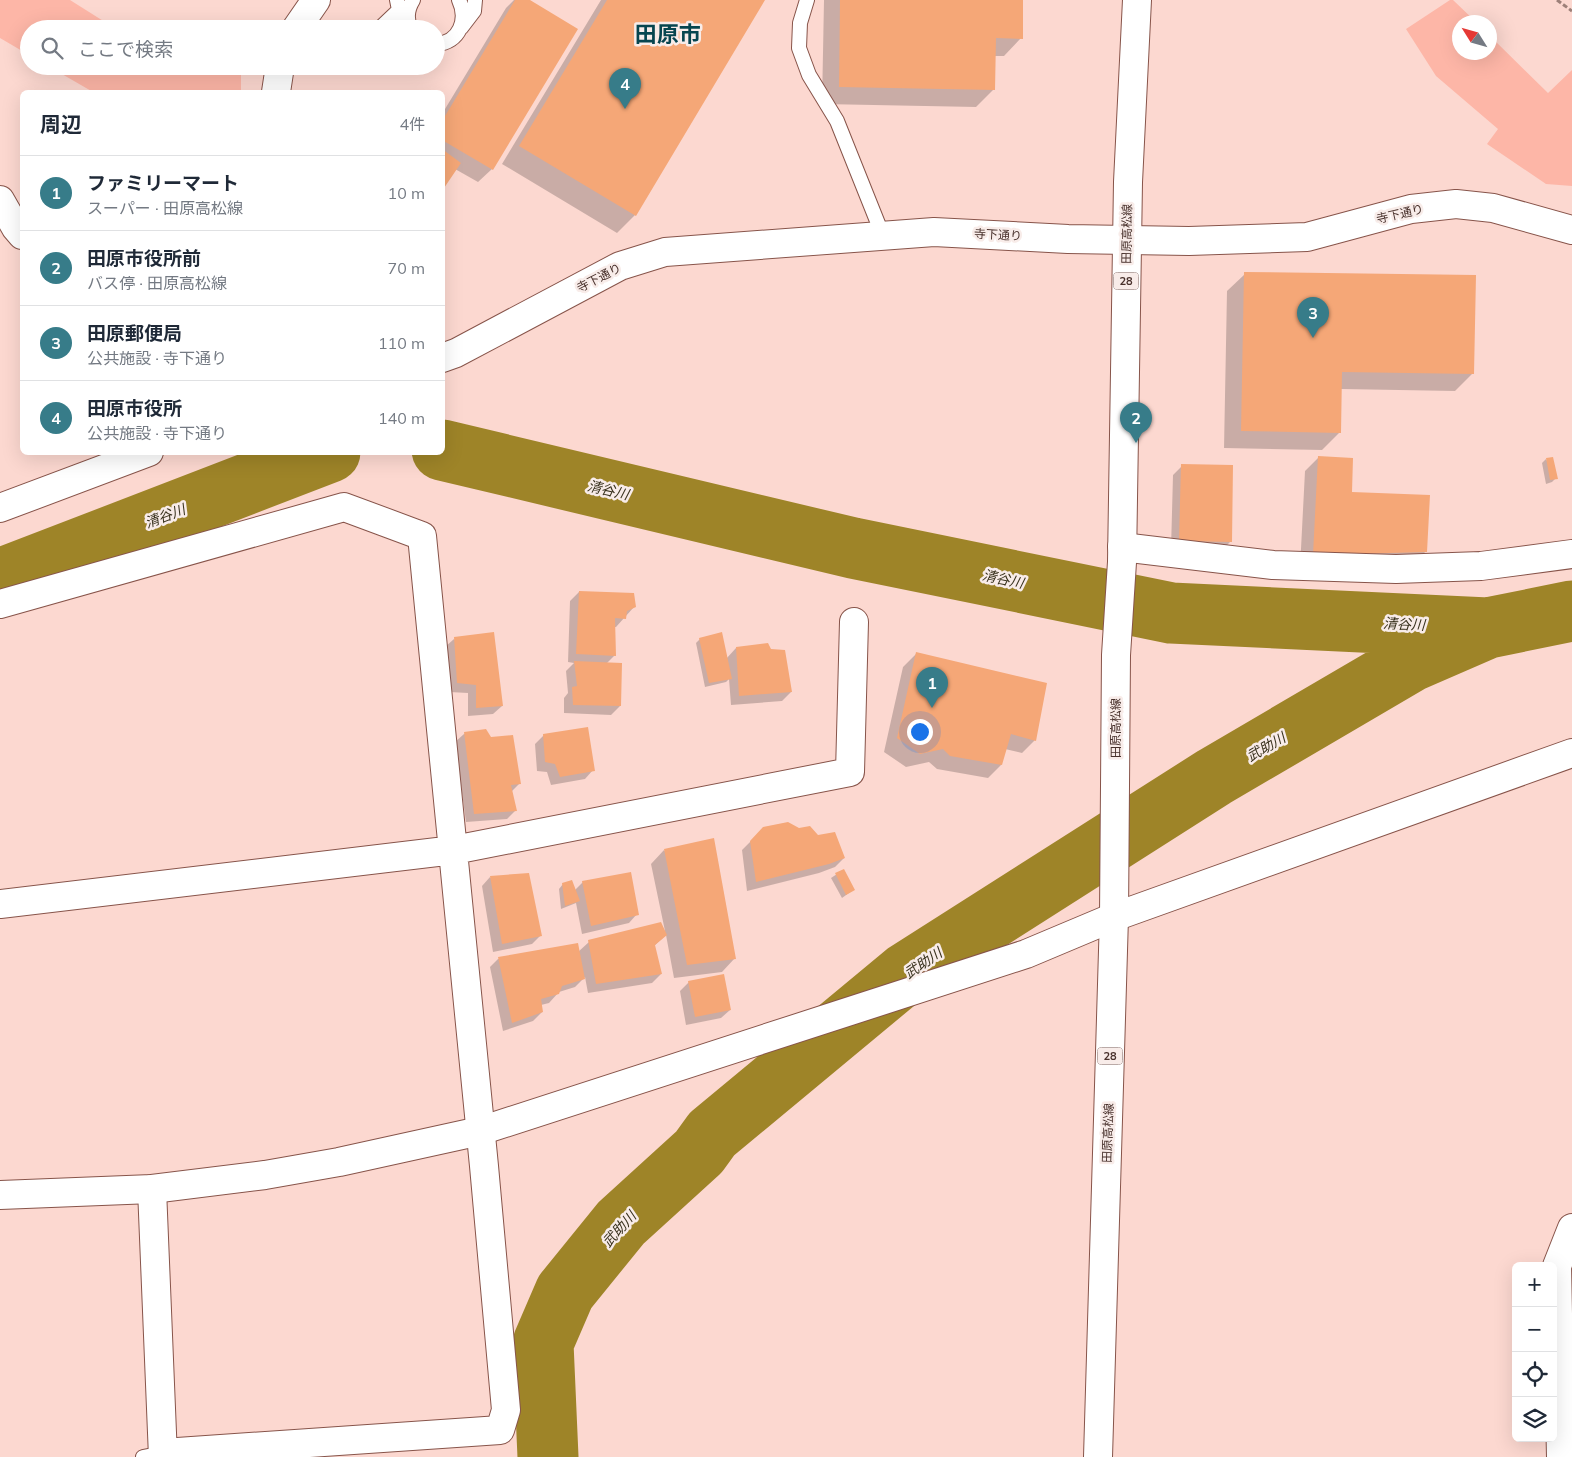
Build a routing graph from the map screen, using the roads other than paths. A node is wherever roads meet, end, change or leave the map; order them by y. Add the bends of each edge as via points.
1 (316, 0) edge
2 (413, 0) edge
3 (459, 0) edge
4 (475, 0) edge
5 (806, 0) edge
6 (1137, 0) edge
7 (398, 5) edge
8 (302, 20) edge
9 (386, 20) edge
10 (406, 20) edge
11 (408, 20) edge
12 (461, 28) junction
13 (445, 42) edge
14 (279, 75) edge
15 (276, 90) edge
16 (0, 200) edge
17 (1572, 230) edge
18 (13, 232) edge
19 (883, 236) junction
20 (1127, 239) junction
21 (445, 357) edge
22 (141, 455) edge
23 (0, 508) edge
24 (1122, 554) junction
25 (1572, 554) edge
26 (0, 604) edge
27 (854, 622) dead end
28 (1572, 753) edge
29 (454, 850) junction
30 (0, 904) edge
31 (1114, 917) junction
32 (480, 1131) junction
33 (152, 1189) junction
34 (0, 1195) edge
35 (1572, 1228) edge
36 (156, 1456) edge
37 (1565, 1456) edge
38 (1098, 1457) edge

1 - 8 street
2 - 11 lane
3 - 12 lane via 464,18
4 - 12 lane via 474,11
5 - 19 lane via 800,23 799,48 809,75 837,121
6 - 20 street, 田原高松線 / 28
7 - 9 lane
7 - 10 lane
12 - 13 lane
14 - 15 street
16 - 18 street
17 - 20 street, 寺下通り via 1493,208 1456,204 1411,209 1307,237 1189,241
19 - 20 street, 寺下通り via 934,232
19 - 21 street, 寺下通り via 664,252 620,266
20 - 24 street, 田原高松線 / 28
22 - 23 street
24 - 25 street via 1272,565 1396,569 1481,566
24 - 31 street, 田原高松線 / 28 via 1116,655
26 - 29 street via 344,507 422,536
27 - 29 street via 850,772
28 - 31 street
29 - 30 street
29 - 32 street
31 - 32 street via 1026,954
31 - 38 street, 田原高松線 / 28
32 - 33 street via 339,1162
32 - 36 street via 506,1410 500,1430
33 - 34 street
33 - 36 street
35 - 37 street via 1556,1266

